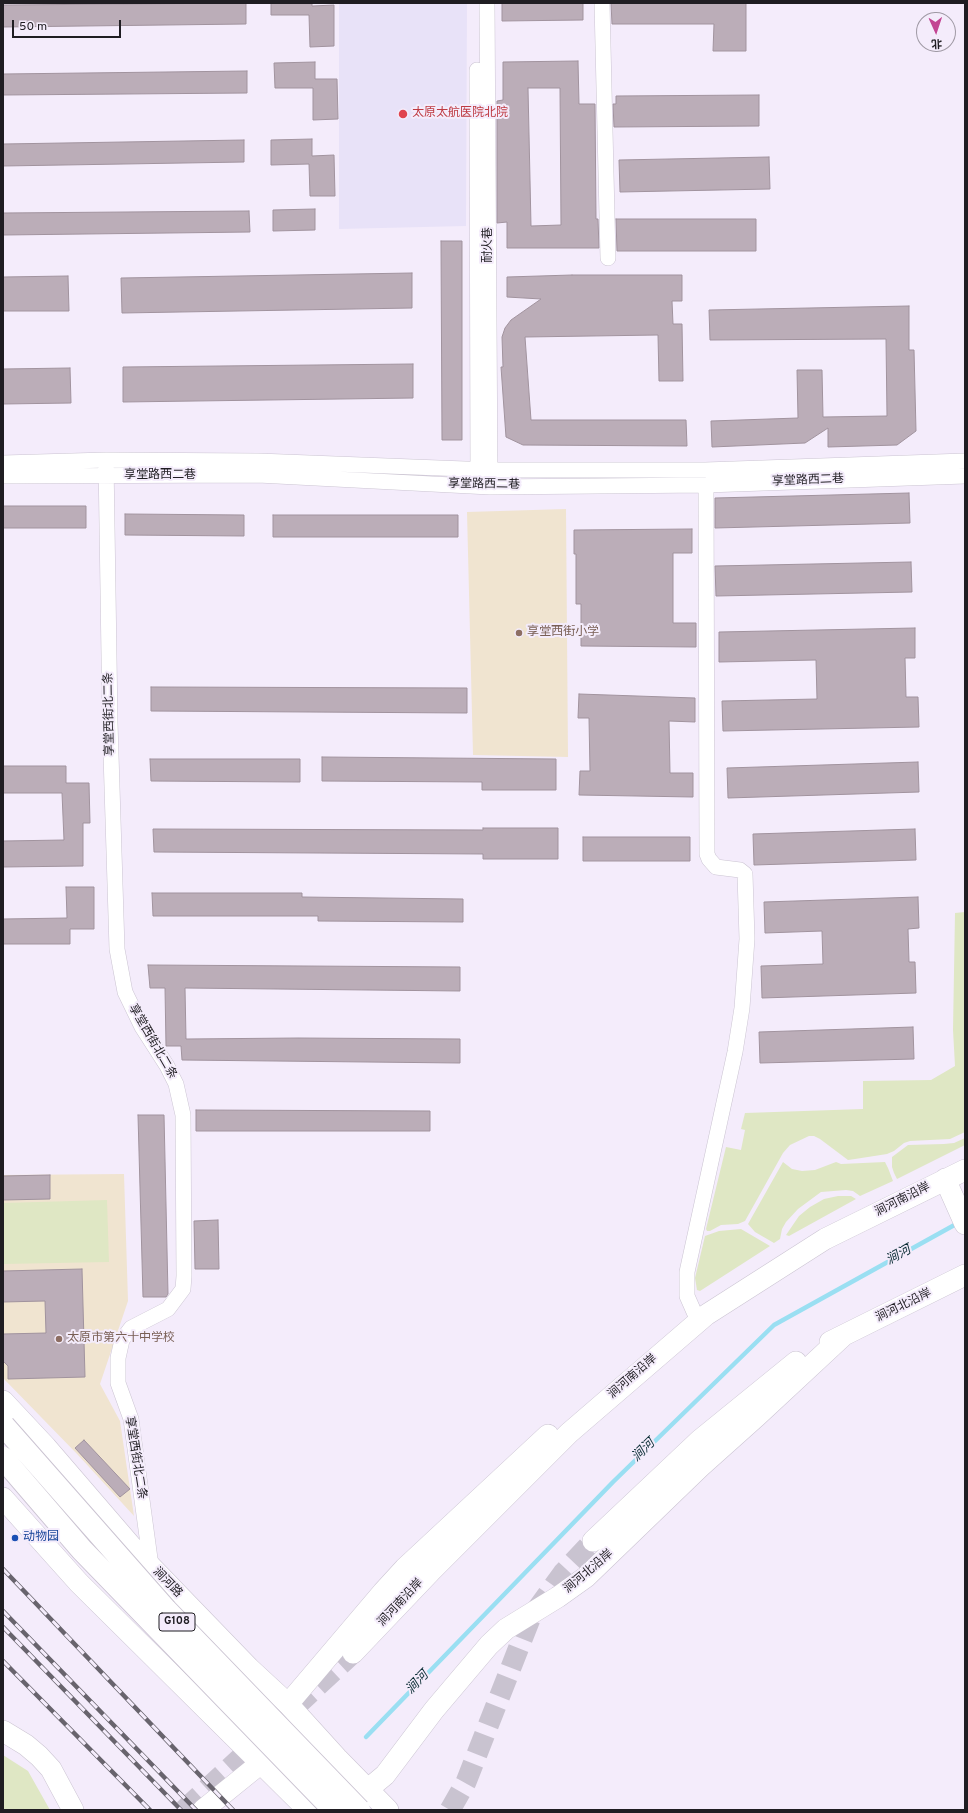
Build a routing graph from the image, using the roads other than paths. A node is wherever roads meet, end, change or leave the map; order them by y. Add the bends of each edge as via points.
1 (477, 3) edge
2 (487, 3) edge
3 (602, 3) edge
4 (608, 258) dead end
5 (106, 460) junction
6 (965, 461) edge
7 (3, 463) edge
8 (484, 470) junction
9 (3, 476) edge
10 (105, 476) junction
11 (965, 476) edge
12 (706, 485) junction
13 (484, 486) junction
14 (957, 1184) edge
15 (965, 1224) edge
16 (965, 1275) edge
17 (698, 1322) junction
18 (842, 1336) junction
19 (639, 1372) junction
20 (3, 1401) edge
21 (4, 1426) edge
22 (3, 1458) edge
23 (3, 1498) edge
24 (593, 1541) tunnel mouth
25 (151, 1566) junction
26 (353, 1653) tunnel mouth
27 (249, 1668) junction
28 (288, 1704) junction
29 (209, 1711) junction
30 (3, 1731) edge
31 (3, 1744) edge
32 (336, 1758) junction
33 (261, 1763) junction
34 (368, 1790) junction
35 (295, 1807) edge
36 (63, 1810) edge
37 (73, 1810) edge
38 (203, 1810) edge
39 (334, 1810) edge
40 (342, 1810) edge
41 (359, 1810) edge
42 (388, 1810) edge

1 - 8 street, 耐火巷
2 - 8 street, 耐火巷
3 - 4 street
5 - 7 street, 享堂路西二巷
5 - 8 street, 享堂路西二巷 via 258,461
5 - 10 street, 享堂西街北二条
6 - 8 street, 享堂路西二巷 via 705,470
8 - 13 street, 耐火巷
9 - 10 street, 享堂路西二巷
10 - 13 street, 享堂路西二巷 via 258,475
10 - 25 street, 享堂西街北二条 via 117,949 125,992 132,1010 176,1084 183,1115 183,1289 168,1309 131,1328 122,1340 118,1358 118,1383 131,1418
11 - 12 street, 享堂路西二巷
12 - 13 street, 享堂路西二巷
12 - 17 street via 708,854 716,867 740,870 745,874 747,939 742,1008 735,1052 687,1272 687,1296
14 - 15 street
14 - 17 street, 涧河南沿岸 via 825,1239
16 - 18 street, 涧河北沿岸
17 - 19 street, 涧河南沿岸
18 - 24 street, 涧河北沿岸 via 807,1353 700,1440
18 - 34 street, 涧河北沿岸 via 586,1577 506,1629 489,1645 439,1703 385,1775
19 - 26 street, 涧河南沿岸 via 564,1438
19 - 28 street via 550,1433 416,1558 383,1592
20 - 25 street, 涧河路
21 - 41 main road, 涧河路 / G108, bridge via 166,1610
22 - 39 main road, G108, bridge via 82,1550
23 - 29 street via 79,1583
25 - 27 street, 涧河路
27 - 28 street, 涧河路
27 - 29 street via 256,1685 250,1703 236,1714 218,1715
28 - 32 street, 涧河路
29 - 33 street
30 - 37 street via 40,1756 51,1769
31 - 36 street via 27,1759 46,1782
32 - 34 street, 涧河路
32 - 35 street
33 - 35 street
33 - 38 street
34 - 40 street, 涧河北沿岸
34 - 42 street, 涧河路

